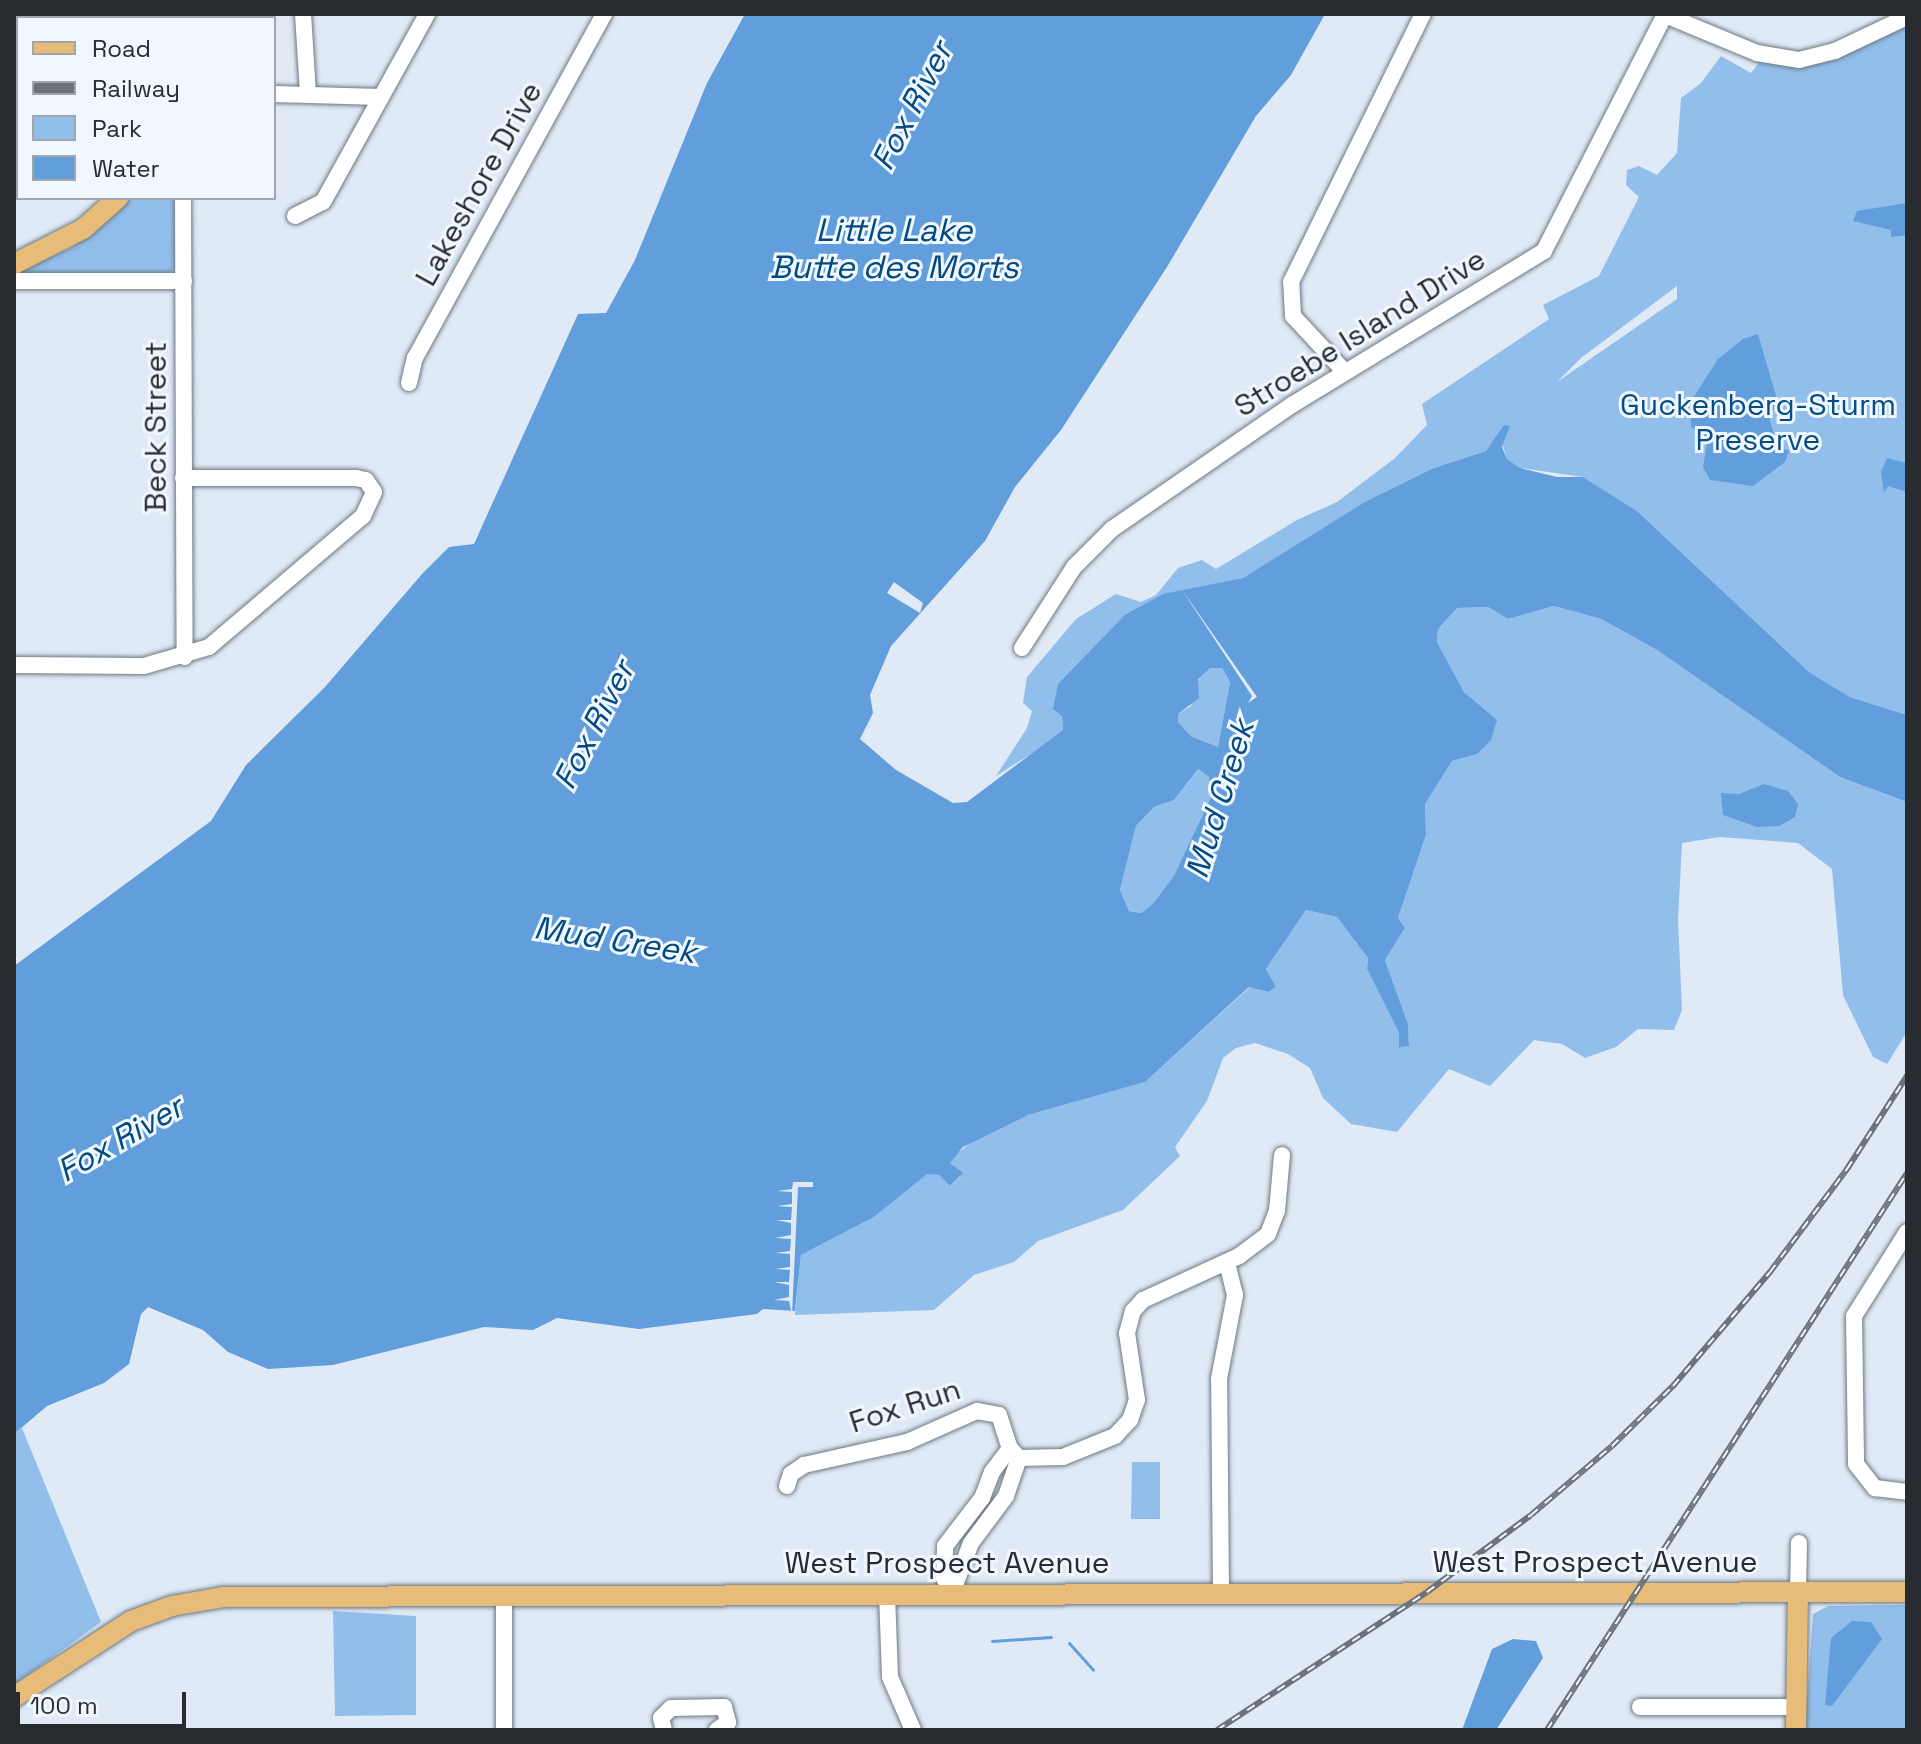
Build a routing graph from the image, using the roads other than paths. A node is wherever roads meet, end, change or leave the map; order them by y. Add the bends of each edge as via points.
1 (303, 14) edge
2 (427, 14) edge
3 (604, 14) edge
4 (1423, 14) edge
5 (1664, 14) edge
6 (1907, 17) edge
7 (276, 94) edge
8 (308, 94) junction
9 (381, 97) junction
10 (116, 200) edge
11 (183, 200) edge
12 (295, 216) dead end
13 (14, 264) edge
14 (14, 281) edge
15 (184, 281) junction
16 (1345, 372) junction
17 (409, 383) dead end
18 (183, 478) junction
19 (1022, 648) dead end
20 (185, 657) junction
21 (14, 665) edge
22 (1282, 1155) dead end
23 (1907, 1232) edge
24 (1227, 1262) junction
25 (1014, 1453) junction
26 (787, 1486) dead end
27 (1907, 1492) edge
28 (1799, 1543) dead end
29 (1221, 1592) junction
30 (1907, 1592) edge
31 (952, 1593) junction
32 (1798, 1593) junction
33 (504, 1594) junction
34 (887, 1594) junction
35 (14, 1697) edge
36 (1640, 1707) dead end
37 (1796, 1707) junction
38 (504, 1730) edge
39 (664, 1730) edge
40 (717, 1730) edge
41 (913, 1730) edge
42 (1796, 1730) edge

1 - 8 street
2 - 9 street
3 - 17 street, Lakeshore Drive via 415,358
4 - 16 street via 1291,282 1293,316
5 - 6 street via 1757,53 1799,60 1826,55
5 - 16 street, Stroebe Island Drive via 1544,251
7 - 8 street
8 - 9 street
9 - 12 street via 323,202
10 - 13 main road via 83,229
11 - 15 street, Beck Street
14 - 15 street
15 - 18 street, Beck Street
16 - 19 street, Stroebe Island Drive via 1098,540 1074,567
18 - 20 street, Beck Street
18 - 20 street via 356,478 372,486 374,498 363,516 217,642
20 - 21 street via 144,666
22 - 24 street via 1277,1211 1268,1234
23 - 27 street via 1854,1316 1856,1464 1875,1488
24 - 25 street via 1143,1300 1133,1311 1127,1333 1137,1400 1123,1429 1063,1457
24 - 29 street via 1235,1295 1219,1379
25 - 26 street, Fox Run via 999,1415 977,1411 907,1442 804,1465 791,1474
25 - 31 street via 1006,1496 971,1543
28 - 32 street
29 - 31 main road, West Prospect Avenue
29 - 32 main road, West Prospect Avenue
30 - 32 main road, West Prospect Avenue
31 - 34 main road, West Prospect Avenue
32 - 37 main road
33 - 34 main road, West Prospect Avenue
33 - 35 main road, West Prospect Avenue via 273,1595 193,1601 112,1631
33 - 38 street
34 - 41 street via 888,1669
36 - 37 street
37 - 42 main road
39 - 40 street via 661,1718 671,1708 724,1707 728,1722

